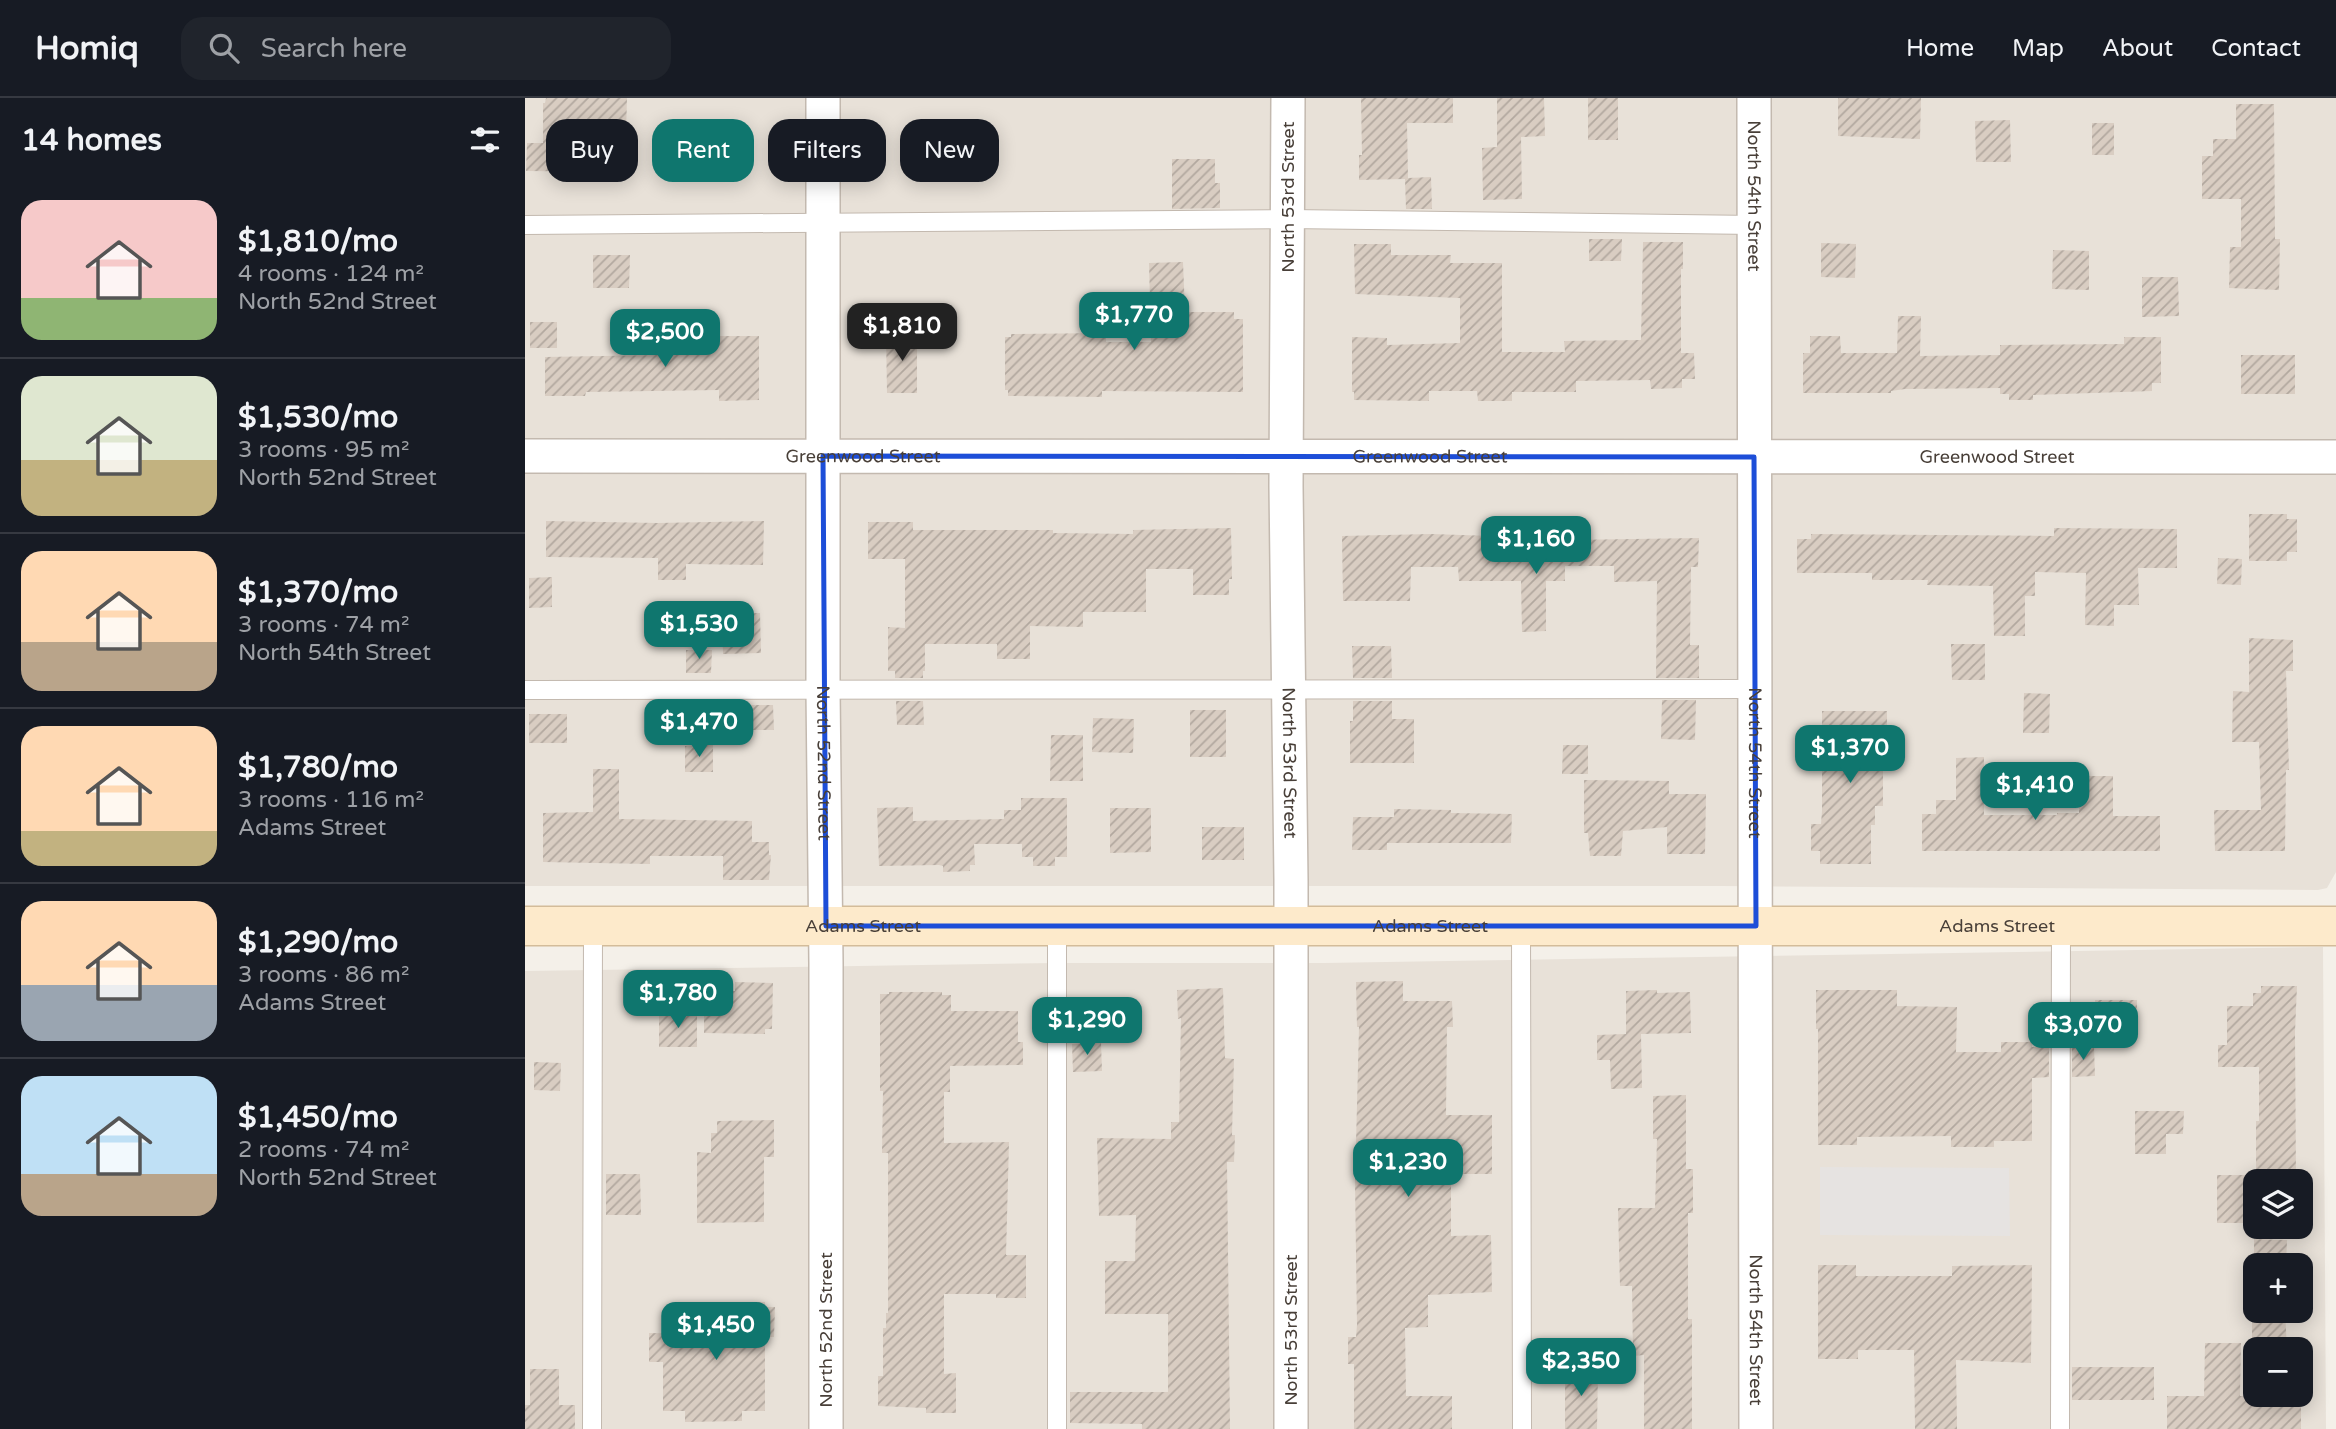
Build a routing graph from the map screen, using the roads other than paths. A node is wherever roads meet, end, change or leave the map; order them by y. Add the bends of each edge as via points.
1 (823, 98) edge
2 (1288, 98) edge
3 (1754, 98) edge
4 (1289, 219) junction
5 (823, 224) junction
6 (525, 225) edge
7 (1755, 225) junction
8 (525, 456) edge
9 (823, 456) junction
10 (1287, 457) junction
11 (1754, 457) junction
12 (2336, 457) edge
13 (525, 690) edge
14 (823, 690) junction
15 (1288, 690) junction
16 (1755, 690) junction
17 (525, 926) edge
18 (593, 926) junction
19 (826, 926) junction
20 (1057, 926) junction
21 (1291, 926) junction
22 (1521, 926) junction
23 (1756, 926) junction
24 (2336, 926) edge
25 (2061, 927) junction
26 (592, 1429) edge
27 (826, 1429) edge
28 (1057, 1429) edge
29 (1291, 1429) edge
30 (1522, 1429) edge
31 (1756, 1429) edge
32 (2060, 1429) edge

1 - 5 street, North 52nd Street
2 - 4 street, North 53rd Street
3 - 7 street, North 54th Street
4 - 5 lane
4 - 7 lane
4 - 10 street, North 53rd Street
5 - 6 lane
5 - 9 street, North 52nd Street
7 - 11 street, North 54th Street
8 - 9 street, Greenwood Street
9 - 10 street, Greenwood Street
9 - 14 street, North 52nd Street
10 - 11 street, Greenwood Street
10 - 15 street, North 53rd Street
11 - 12 street, Greenwood Street
11 - 16 street, North 54th Street
13 - 14 lane
14 - 15 lane
14 - 19 street, North 52nd Street
15 - 16 lane
15 - 21 street, North 53rd Street
16 - 23 street, North 54th Street
17 - 18 main road, Adams Street
18 - 19 main road, Adams Street
18 - 26 lane
19 - 20 main road, Adams Street
19 - 27 street, North 52nd Street
20 - 21 main road, Adams Street
20 - 28 lane
21 - 22 main road, Adams Street
21 - 29 street, North 53rd Street
22 - 23 main road, Adams Street
22 - 30 lane
23 - 25 main road, Adams Street
23 - 31 street, North 54th Street
24 - 25 main road, Adams Street
25 - 32 lane

